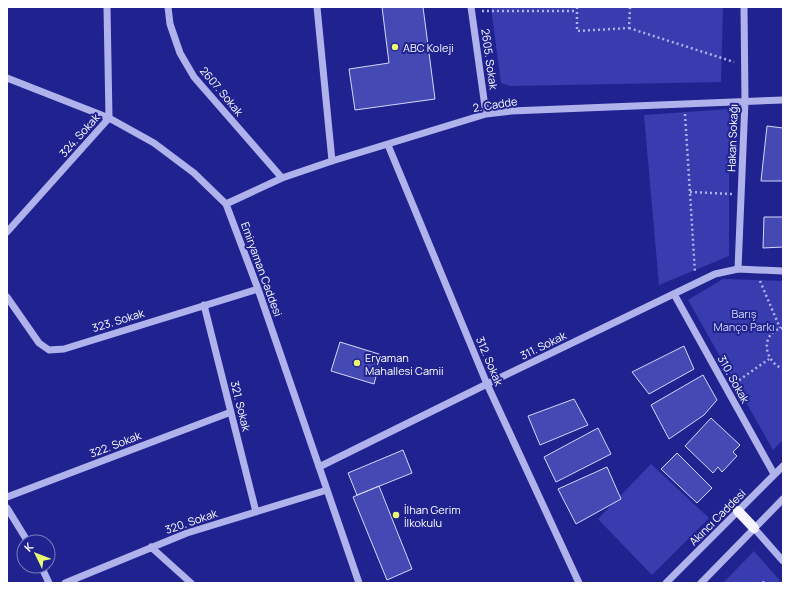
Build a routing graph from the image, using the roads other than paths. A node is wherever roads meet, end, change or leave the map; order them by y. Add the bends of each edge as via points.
1 (107, 7) edge
2 (168, 7) edge
3 (317, 7) edge
4 (744, 7) edge
5 (472, 9) edge
6 (7, 78) edge
7 (783, 100) edge
8 (744, 101) junction
9 (486, 114) junction
10 (109, 118) junction
11 (388, 144) junction
12 (332, 161) junction
13 (282, 178) junction
14 (226, 204) junction
15 (7, 232) edge
16 (738, 269) junction
17 (783, 271) edge
18 (258, 289) junction
19 (674, 294) junction
20 (7, 297) edge
21 (204, 305) junction
22 (487, 384) junction
23 (231, 412) junction
24 (783, 466) edge
25 (319, 467) junction
26 (774, 474) junction
27 (327, 490) junction
28 (7, 497) edge
29 (783, 499) edge
30 (7, 508) edge
31 (738, 511) junction
32 (256, 512) junction
33 (754, 528) junction
34 (23, 534) edge
35 (151, 547) junction
36 (783, 561) edge
37 (65, 583) edge
38 (191, 583) edge
39 (359, 583) edge
40 (579, 583) edge
41 (666, 583) edge
42 (701, 583) edge

1 - 10 street, 324. Sokak
2 - 13 street, 2607. Sokak via 170,24 180,54 194,77
3 - 12 street
4 - 8 street, Hakan Sokağı
5 - 9 street, 2605. Sokak
6 - 10 street, Emiryaman Caddesi
7 - 8 street, 2. Cadde
8 - 9 street, 2. Cadde
8 - 16 street, Hakan Sokağı
9 - 11 street, 2. Cadde
10 - 14 street, Emiryaman Caddesi via 154,142 194,173
10 - 15 street, 324. Sokak
11 - 12 street, 2. Cadde
11 - 22 street, 312. Sokak
12 - 13 street, 2. Cadde
13 - 14 street, 2. Cadde
14 - 18 street, Emiryaman Caddesi
16 - 17 street, 311. Sokak
16 - 19 street, 311. Sokak via 715,274
18 - 21 street, 323. Sokak
18 - 25 street, Emiryaman Caddesi
19 - 22 street, 311. Sokak
19 - 26 street, 310. Sokak
20 - 21 street, 323. Sokak via 39,343 49,350 64,349
21 - 23 street, 321. Sokak
22 - 25 street, 311. Sokak
22 - 40 street, 312. Sokak
23 - 28 street, 322. Sokak
23 - 32 street, 321. Sokak
24 - 26 street, Akıncı Caddesi
25 - 27 street, Emiryaman Caddesi
26 - 31 street, Akıncı Caddesi
27 - 32 street, 320. Sokak
27 - 39 street, Emiryaman Caddesi
29 - 33 street
30 - 34 street
31 - 33 main road
31 - 41 street, Akıncı Caddesi
32 - 35 street, 320. Sokak via 186,533
33 - 36 street
33 - 42 street
35 - 37 street, 320. Sokak
35 - 38 street

